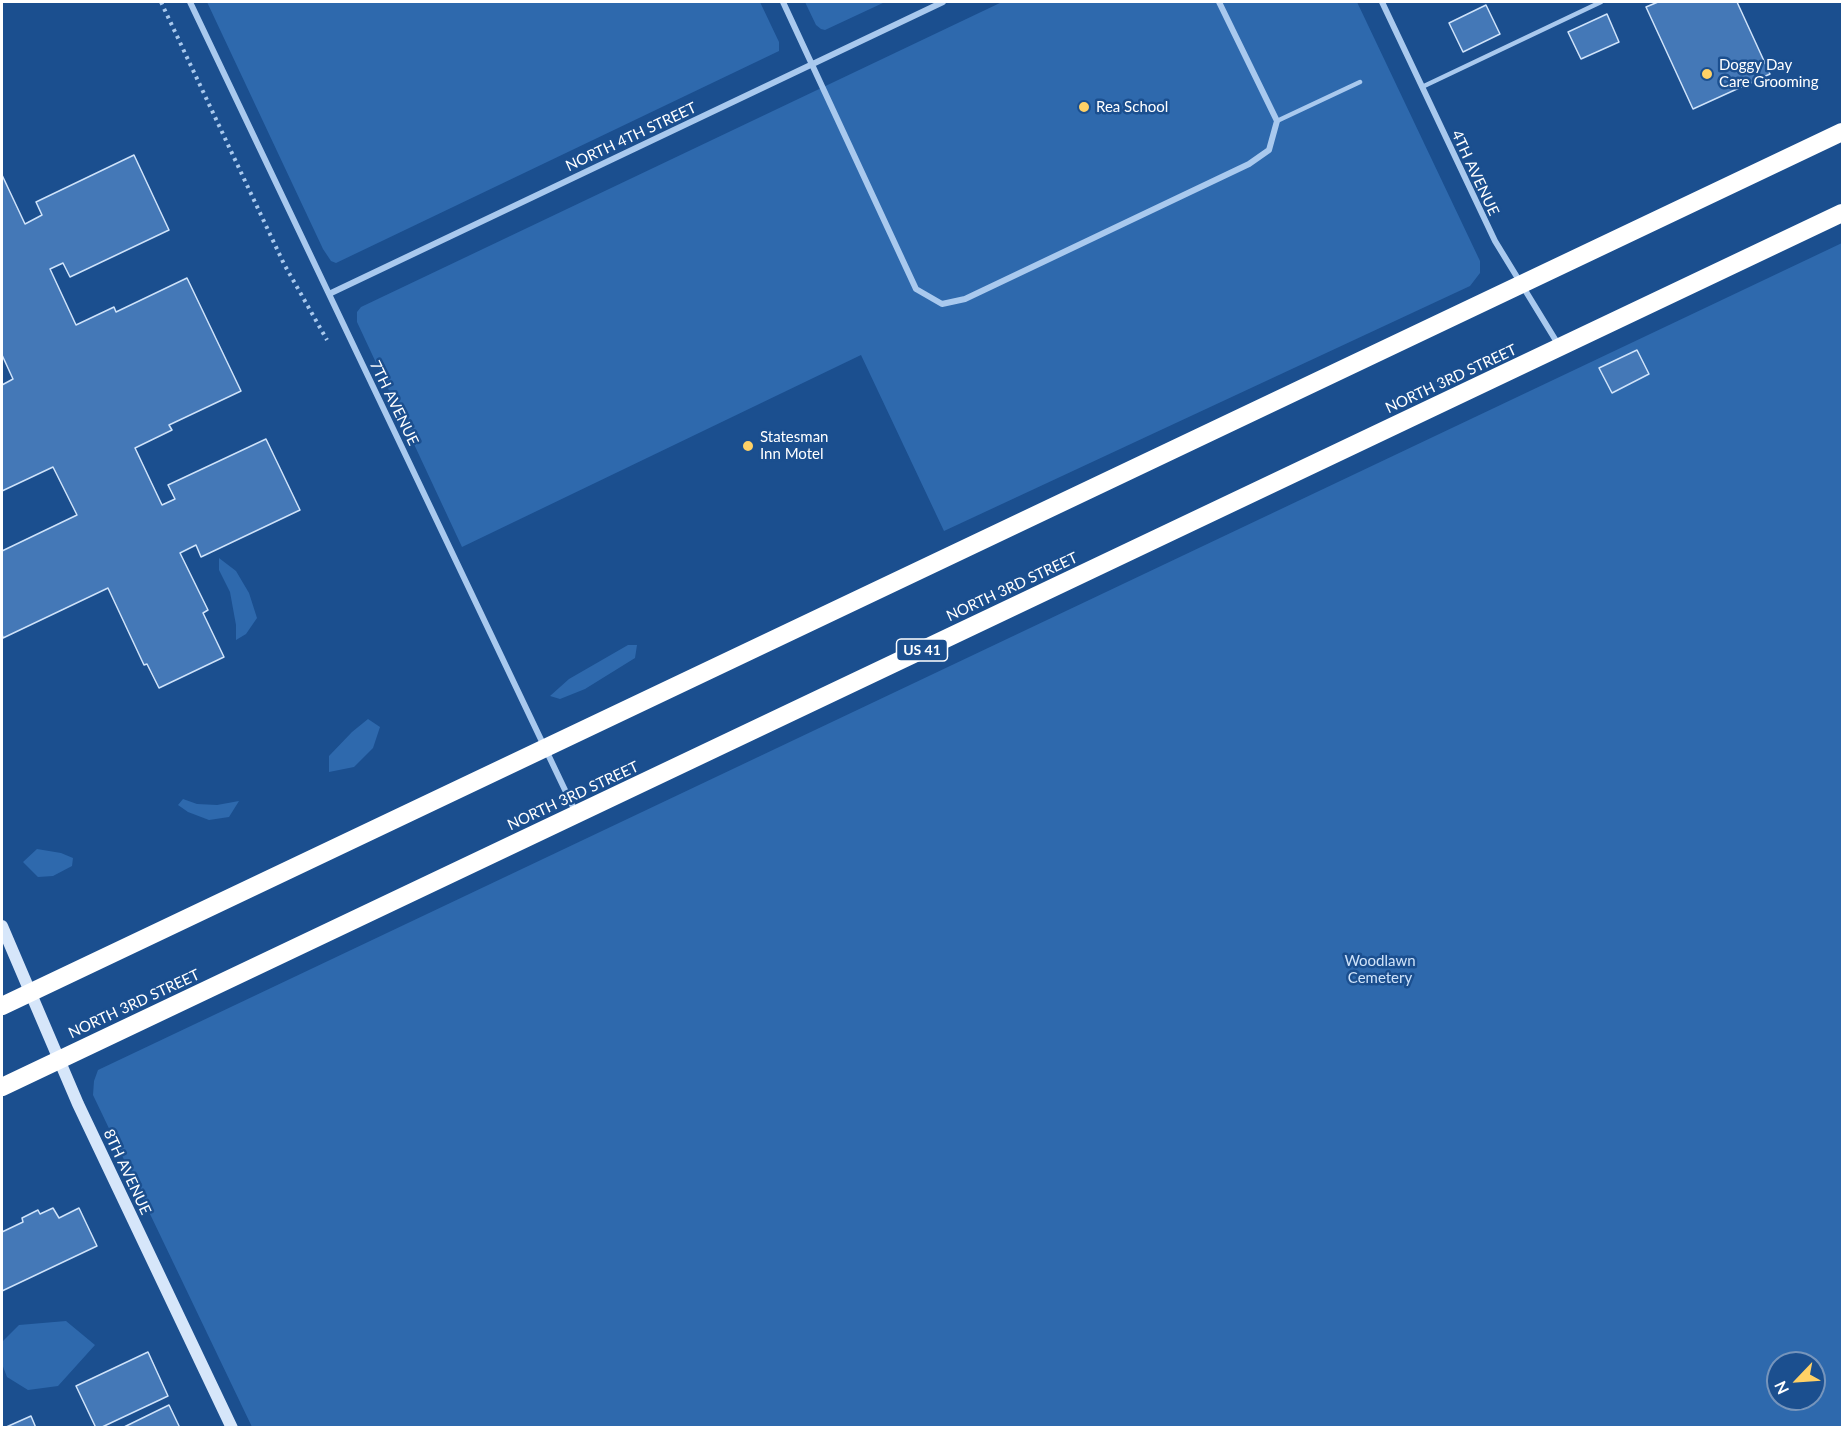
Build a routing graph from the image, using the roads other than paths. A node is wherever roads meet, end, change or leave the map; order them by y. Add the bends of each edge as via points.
1 (190, 2) edge
2 (783, 2) edge
3 (943, 2) edge
4 (1219, 2) edge
5 (1382, 2) edge
6 (1601, 2) edge
7 (812, 64) junction
8 (1360, 82) dead end
9 (1422, 87) junction
10 (1277, 122) junction
11 (1842, 132) edge
12 (1842, 213) edge
13 (1521, 285) junction
14 (329, 294) junction
15 (1560, 347) junction
16 (545, 748) junction
17 (577, 814) junction
18 (2, 926) edge
19 (31, 992) junction
20 (2, 1006) edge
21 (59, 1059) junction
22 (2, 1087) edge
23 (232, 1428) edge

1 - 14 street, 7TH AVENUE
2 - 7 street
3 - 7 street, NORTH 4TH STREET
4 - 10 street
5 - 9 street, 4TH AVENUE
6 - 9 lane
7 - 10 street via 916,289 942,304 966,299 1250,164 1269,150
7 - 14 street, NORTH 4TH STREET
8 - 10 lane
9 - 13 street, 4TH AVENUE via 1495,242
11 - 13 highway
12 - 15 highway, NORTH 3RD STREET / US 41
13 - 15 street, 4TH AVENUE
13 - 16 highway
14 - 16 street, 7TH AVENUE
15 - 17 highway, NORTH 3RD STREET / US 41
16 - 17 street, 7TH AVENUE
16 - 19 highway
17 - 21 highway, NORTH 3RD STREET / US 41
18 - 19 street, 8TH AVENUE
19 - 20 highway
19 - 21 street, 8TH AVENUE
21 - 22 highway, NORTH 3RD STREET / US 41
21 - 23 street, 8TH AVENUE

